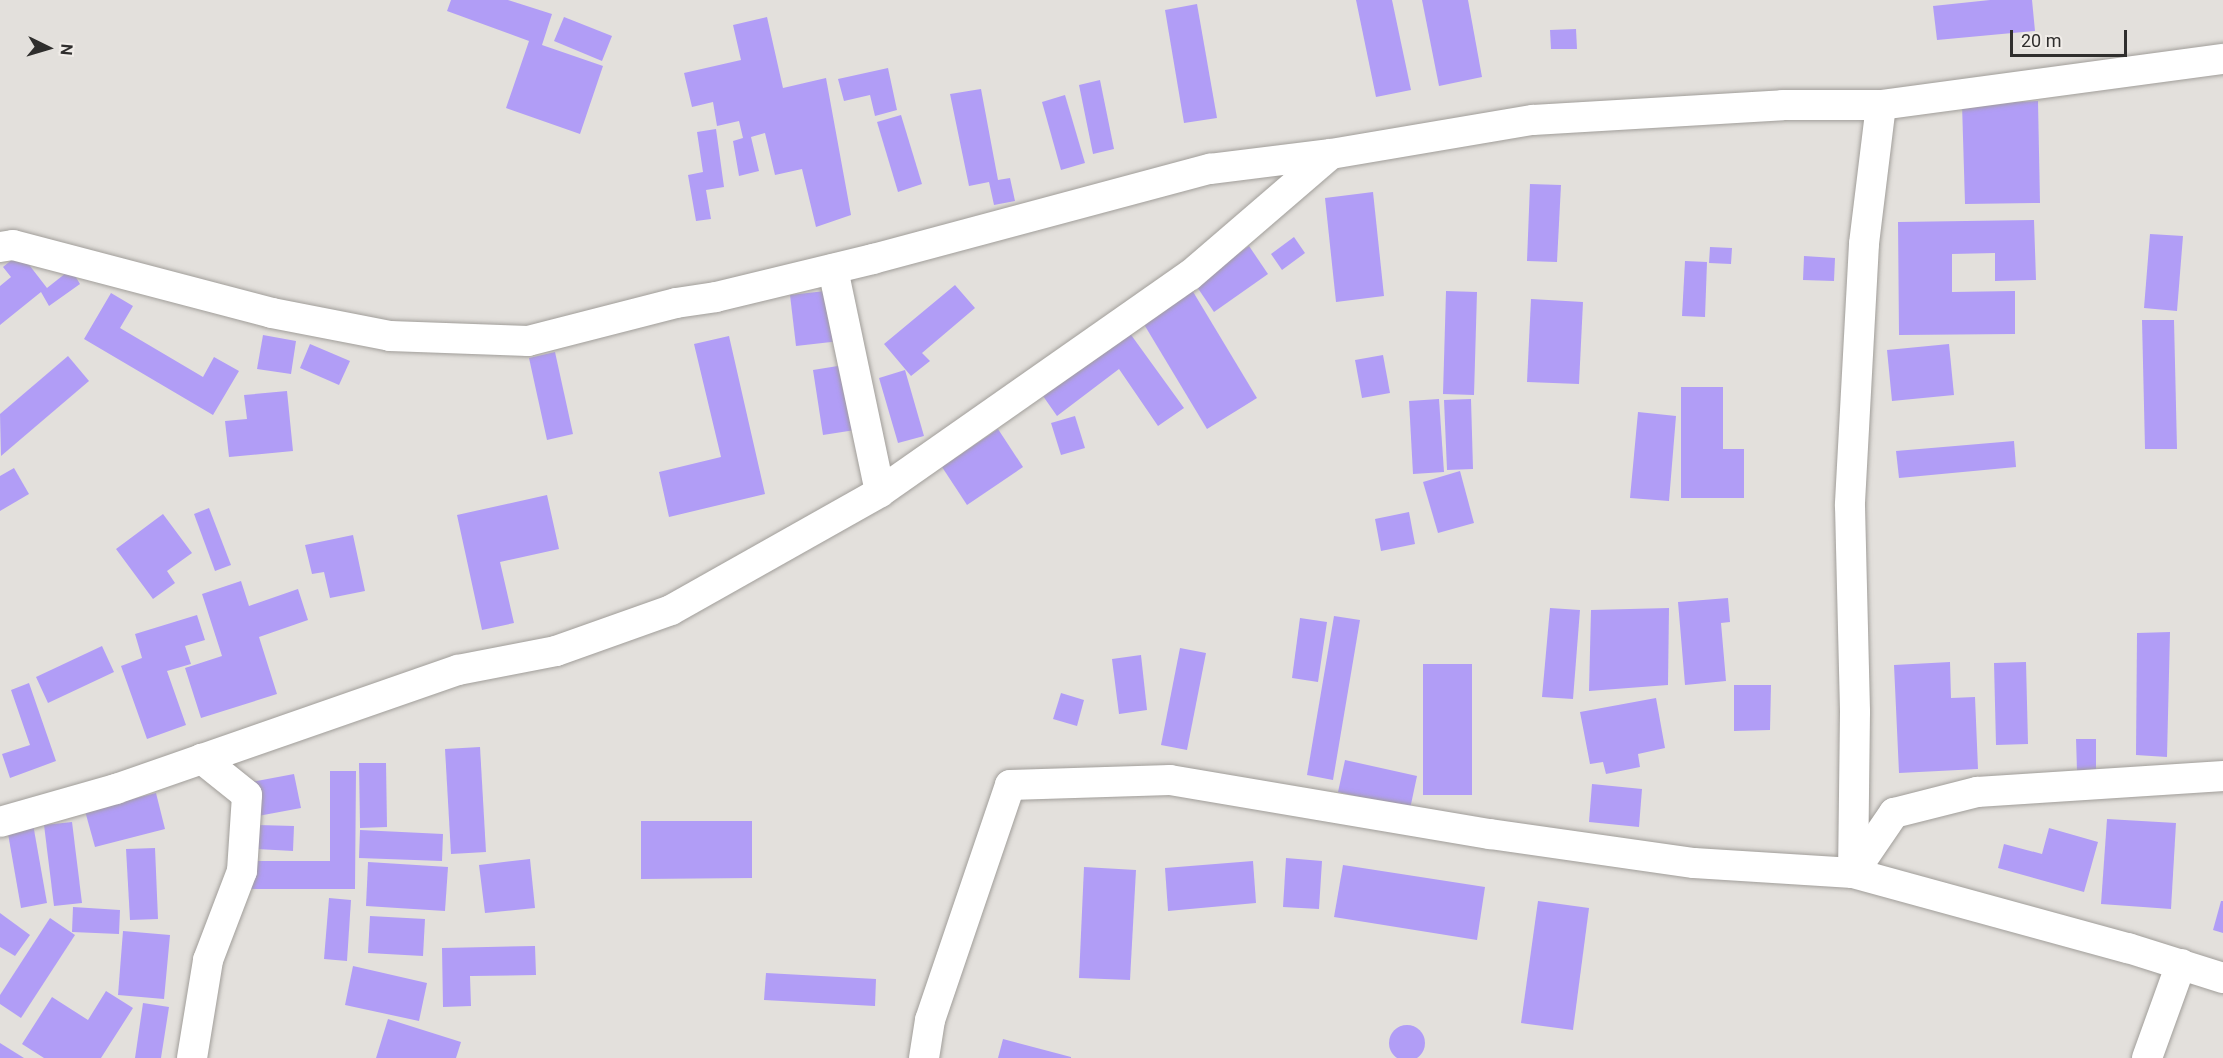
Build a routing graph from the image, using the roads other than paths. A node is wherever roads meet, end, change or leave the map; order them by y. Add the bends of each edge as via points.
1 (2223, 59) edge
2 (1881, 105) junction
3 (1331, 154) junction
4 (0, 247) edge
5 (833, 269) junction
6 (880, 492) junction
7 (202, 759) junction
8 (2223, 776) edge
9 (0, 822) edge
10 (1853, 873) junction
11 (2181, 964) junction
12 (2223, 978) edge
13 (192, 1058) edge
14 (924, 1058) edge
15 (2148, 1058) edge

1 - 2 street
2 - 3 street via 1783,105 1533,120
2 - 10 street via 1864,244 1850,506 1855,712
3 - 5 street via 1210,169
3 - 6 street via 1189,276
4 - 5 street via 13,245 272,313 390,336 528,341
5 - 6 street
6 - 7 street via 671,610 556,651 458,670
7 - 9 street
7 - 13 street via 247,795 242,871 208,960
8 - 10 street via 1977,792 1894,813
10 - 11 street
10 - 14 street via 1694,863 1490,834 1170,780 1010,785 930,1020
11 - 12 street
11 - 15 street

